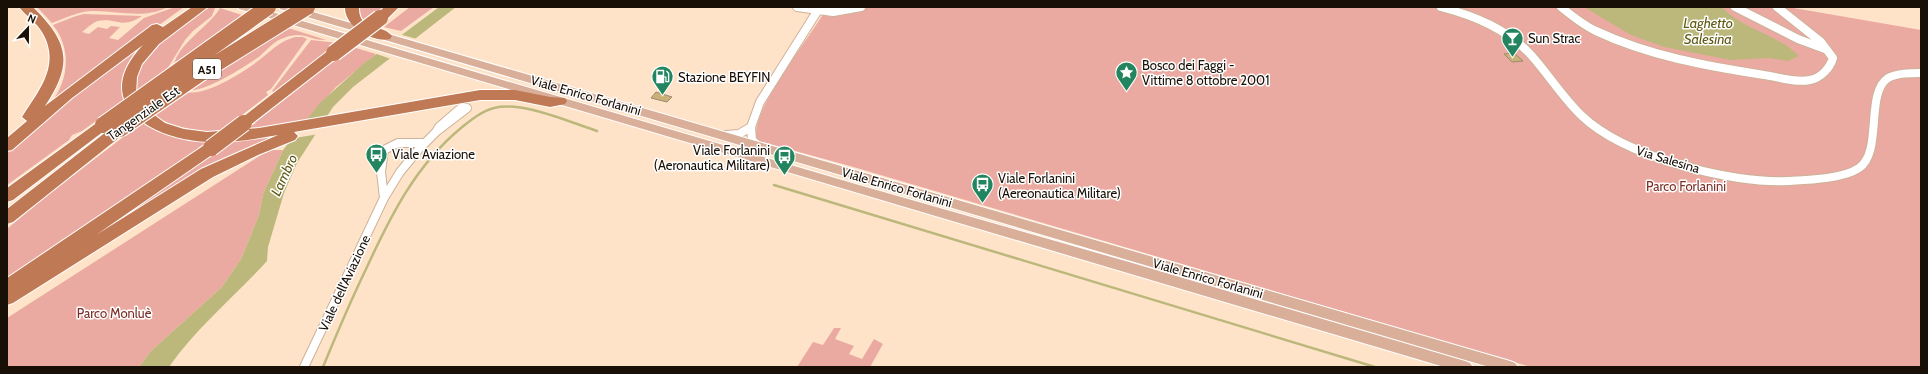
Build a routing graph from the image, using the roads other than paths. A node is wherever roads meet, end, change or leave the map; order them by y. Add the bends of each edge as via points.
1 (26, 7) edge
2 (242, 7) edge
3 (268, 7) edge
4 (284, 7) edge
5 (307, 7) edge
6 (352, 7) edge
7 (392, 7) edge
8 (797, 7) edge
9 (861, 7) edge
10 (1441, 7) edge
11 (1561, 7) edge
12 (1735, 7) edge
13 (192, 9) edge
14 (1779, 9) edge
15 (818, 10) junction
16 (386, 41) junction
17 (1828, 50) junction
18 (1921, 73) edge
19 (560, 101) junction
20 (751, 127) junction
21 (294, 131) junction
22 (708, 131) junction
23 (436, 132) dead end
24 (7, 140) edge
25 (424, 143) junction
26 (7, 146) edge
27 (760, 147) junction
28 (7, 196) edge
29 (384, 198) junction
30 (7, 218) edge
31 (7, 286) edge
32 (7, 298) edge
33 (304, 367) edge
34 (1465, 367) edge
35 (1510, 367) edge

1 - 24 highway via 49,32 56,48 55,77 30,116
2 - 16 main road, Viale Enrico Forlanini
3 - 28 highway, Tangenziale Est / A51, bridge
4 - 16 main road, Viale Enrico Forlanini
5 - 30 highway, Tangenziale Est / A51, bridge via 201,73 120,129
6 - 16 highway via 353,18 357,23
7 - 31 highway, bridge via 211,148
8 - 15 street
9 - 15 street via 842,11
10 - 18 street, Via Salesina via 1489,23 1506,33 1522,46 1582,116 1601,131 1649,154 1738,178 1770,182 1802,180 1857,171 1870,155 1879,88 1886,79
11 - 17 street via 1586,27 1623,43 1700,65 1735,71 1811,80 1819,77 1832,64 1833,58
12 - 17 street via 1798,39
13 - 21 highway via 147,49 135,67 128,87 130,101 135,108 156,124 188,135 245,136
13 - 26 highway via 144,37 88,78
14 - 17 street
15 - 20 street via 766,92
16 - 19 main road, Viale Enrico Forlanini via 399,53
16 - 22 main road, Viale Enrico Forlanini via 411,44
19 - 21 highway via 548,102 518,95 465,97
19 - 34 main road, Viale Enrico Forlanini
20 - 22 street via 734,136
20 - 27 street via 752,140
21 - 32 highway via 207,173
22 - 27 main road, Viale Enrico Forlanini
23 - 25 street, Viale dell'Aviazione
25 - 29 street, Viale dell'Aviazione via 401,170
25 - 29 street via 399,142 384,150 381,172
27 - 35 main road, Viale Enrico Forlanini
29 - 33 street, Viale dell'Aviazione

